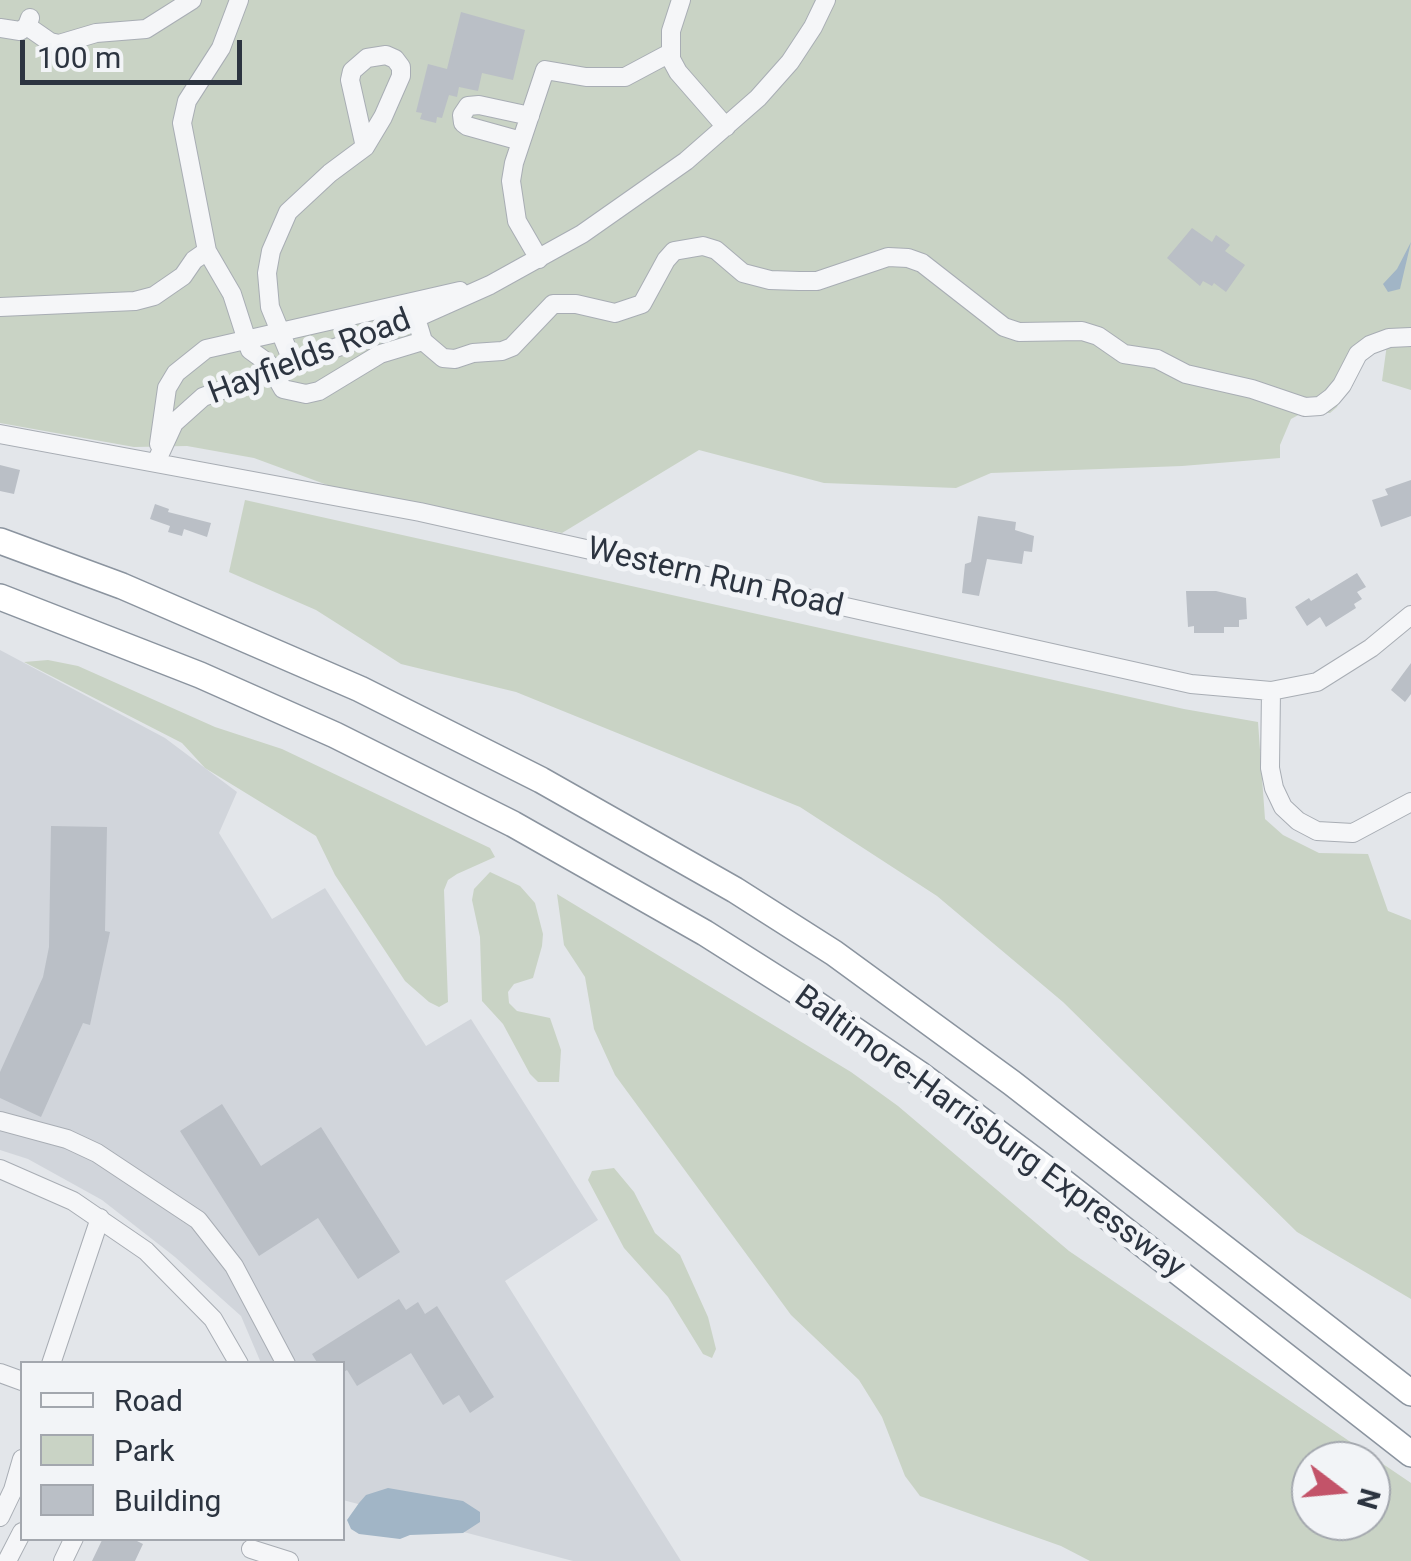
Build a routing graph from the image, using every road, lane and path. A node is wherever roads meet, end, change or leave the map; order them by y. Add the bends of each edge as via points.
1 (192, 0) edge
2 (239, 0) edge
3 (680, 0) edge
4 (826, 0) edge
5 (0, 28) edge
6 (670, 53) junction
7 (530, 116) junction
8 (726, 128) junction
9 (521, 142) junction
10 (365, 147) junction
11 (207, 251) junction
12 (538, 259) junction
13 (490, 285) junction
14 (0, 308) edge
15 (416, 318) junction
16 (280, 332) junction
17 (1411, 337) edge
18 (245, 340) junction
19 (423, 341) junction
20 (292, 363) junction
21 (271, 370) junction
22 (0, 434) edge
23 (157, 460) junction
24 (0, 541) edge
25 (0, 596) edge
26 (1411, 615) edge
27 (1270, 691) junction
28 (1411, 802) edge
29 (0, 1122) edge
30 (0, 1169) edge
31 (100, 1218) junction
32 (52, 1361) edge
33 (237, 1361) edge
34 (284, 1361) edge
35 (1411, 1394) edge
36 (1411, 1454) edge
37 (18, 1492) edge
38 (0, 1517) edge
39 (20, 1536) edge
40 (250, 1549) edge
41 (7, 1561) edge
42 (289, 1561) edge

1 - 5 street via 146,29 96,32 59,44 39,36 28,22 20,30
2 - 11 street via 182,123
3 - 6 street
4 - 8 street, Hayfields Road via 790,62
6 - 7 street via 624,77 544,70
6 - 8 street
7 - 9 street
7 - 9 street via 480,105 462,115 467,126
8 - 12 street, Hayfields Road
9 - 12 street via 512,201
10 - 10 street via 401,76 395,58 386,55 367,58 352,71
10 - 16 street via 302,198 278,231 267,289
11 - 14 street via 154,296
11 - 18 street via 232,294
12 - 13 street, Hayfields Road
13 - 15 street, Hayfields Road
13 - 16 street, Hayfields Road
15 - 19 street
15 - 20 street, Hayfields Road
16 - 18 street, Hayfields Road
16 - 20 street
17 - 19 street via 1370,345 1332,396 1305,407 1124,354 1082,331 1004,327 908,258 888,257 817,281 770,280 743,273 703,246 674,252 642,304 632,309 615,313 554,304 512,347 455,359
18 - 21 street
18 - 23 street, Hayfields Road via 206,350 176,373 162,410
19 - 21 street via 380,354 319,392 283,390
20 - 21 street, Hayfields Road
21 - 23 street, Hayfields Road via 188,408
22 - 23 street, Western Run Road
23 - 27 street, Western Run Road via 420,512 1138,674
24 - 35 highway, Baltimore-Harrisburg Expressway via 360,688 735,890 1012,1083
25 - 36 highway, Baltimore-Harrisburg Expressway via 335,735 513,824 705,933 945,1093
26 - 27 street, Western Run Road via 1343,668 1317,682
27 - 28 street via 1274,788 1298,821 1353,833
29 - 34 street via 97,1153 198,1220 234,1266
30 - 31 street
31 - 32 street
31 - 33 street via 193,1296
37 - 38 street
39 - 41 street
40 - 42 street

